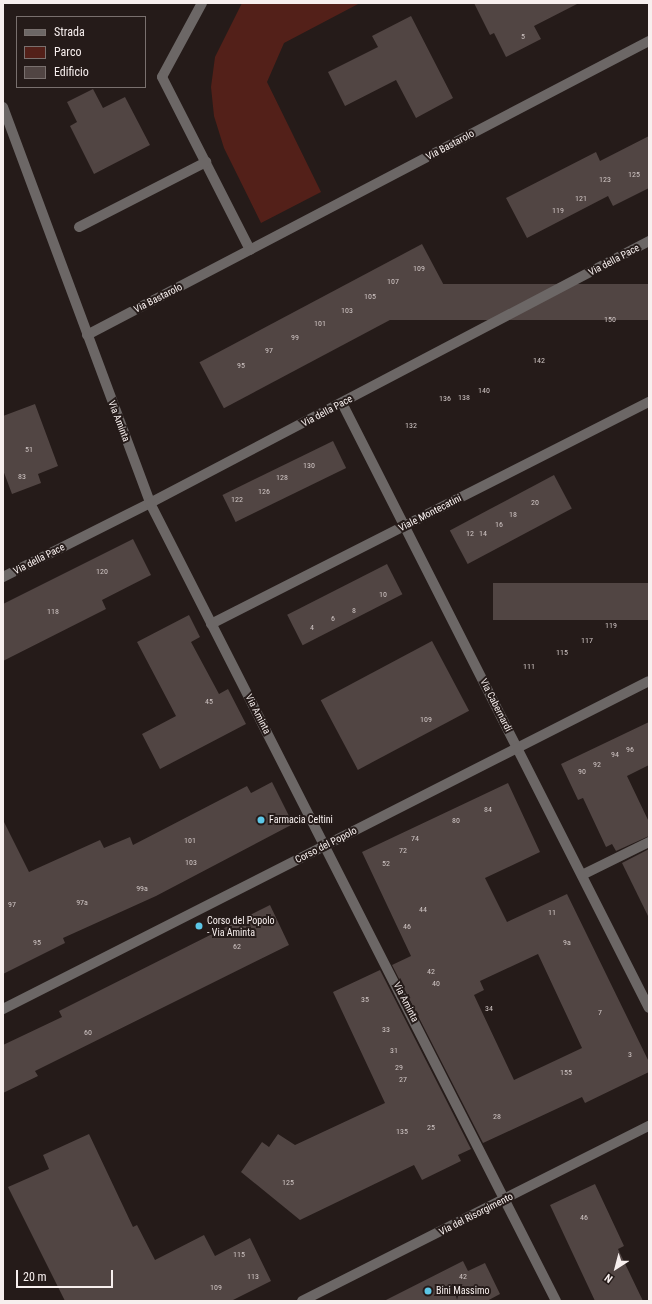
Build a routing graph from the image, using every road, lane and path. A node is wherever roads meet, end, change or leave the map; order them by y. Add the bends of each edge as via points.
1 (202, 3) edge
2 (649, 41) edge
3 (3, 107) edge
4 (206, 162) junction
5 (79, 226) dead end
6 (649, 241) edge
7 (250, 250) junction
8 (87, 335) junction
9 (649, 402) edge
10 (342, 403) junction
11 (150, 503) junction
12 (404, 526) junction
13 (3, 577) edge
14 (211, 624) junction
15 (649, 681) edge
16 (518, 748) junction
17 (649, 842) edge
18 (326, 845) junction
19 (582, 875) junction
20 (649, 1008) edge
21 (3, 1009) edge
22 (649, 1126) edge
23 (506, 1199) junction
24 (302, 1301) edge
25 (556, 1301) edge

1 - 4 street via 162,77
2 - 7 street, Via Bastarolo
3 - 8 street, Via Aminta
4 - 5 street
4 - 7 street
6 - 10 street, Via della Pace
7 - 8 street, Via Bastarolo
8 - 11 street, Via Aminta
9 - 12 street, Viale Montecatini
10 - 11 street, Via della Pace
10 - 12 street, Via Cabernardi
11 - 13 street, Via della Pace
11 - 14 street, Via Aminta
12 - 14 street, Viale Montecatini
12 - 16 street, Via Cabernardi
14 - 18 street, Via Aminta
15 - 16 street, Corso del Popolo
16 - 18 street, Corso del Popolo
16 - 19 street, Via Cabernardi
17 - 19 street
18 - 21 street, Corso del Popolo
18 - 23 street, Via Aminta
19 - 20 street, Via Cabernardi
22 - 23 street, Via del Risorgimento
23 - 24 street, Via del Risorgimento
23 - 25 street, Via Aminta

